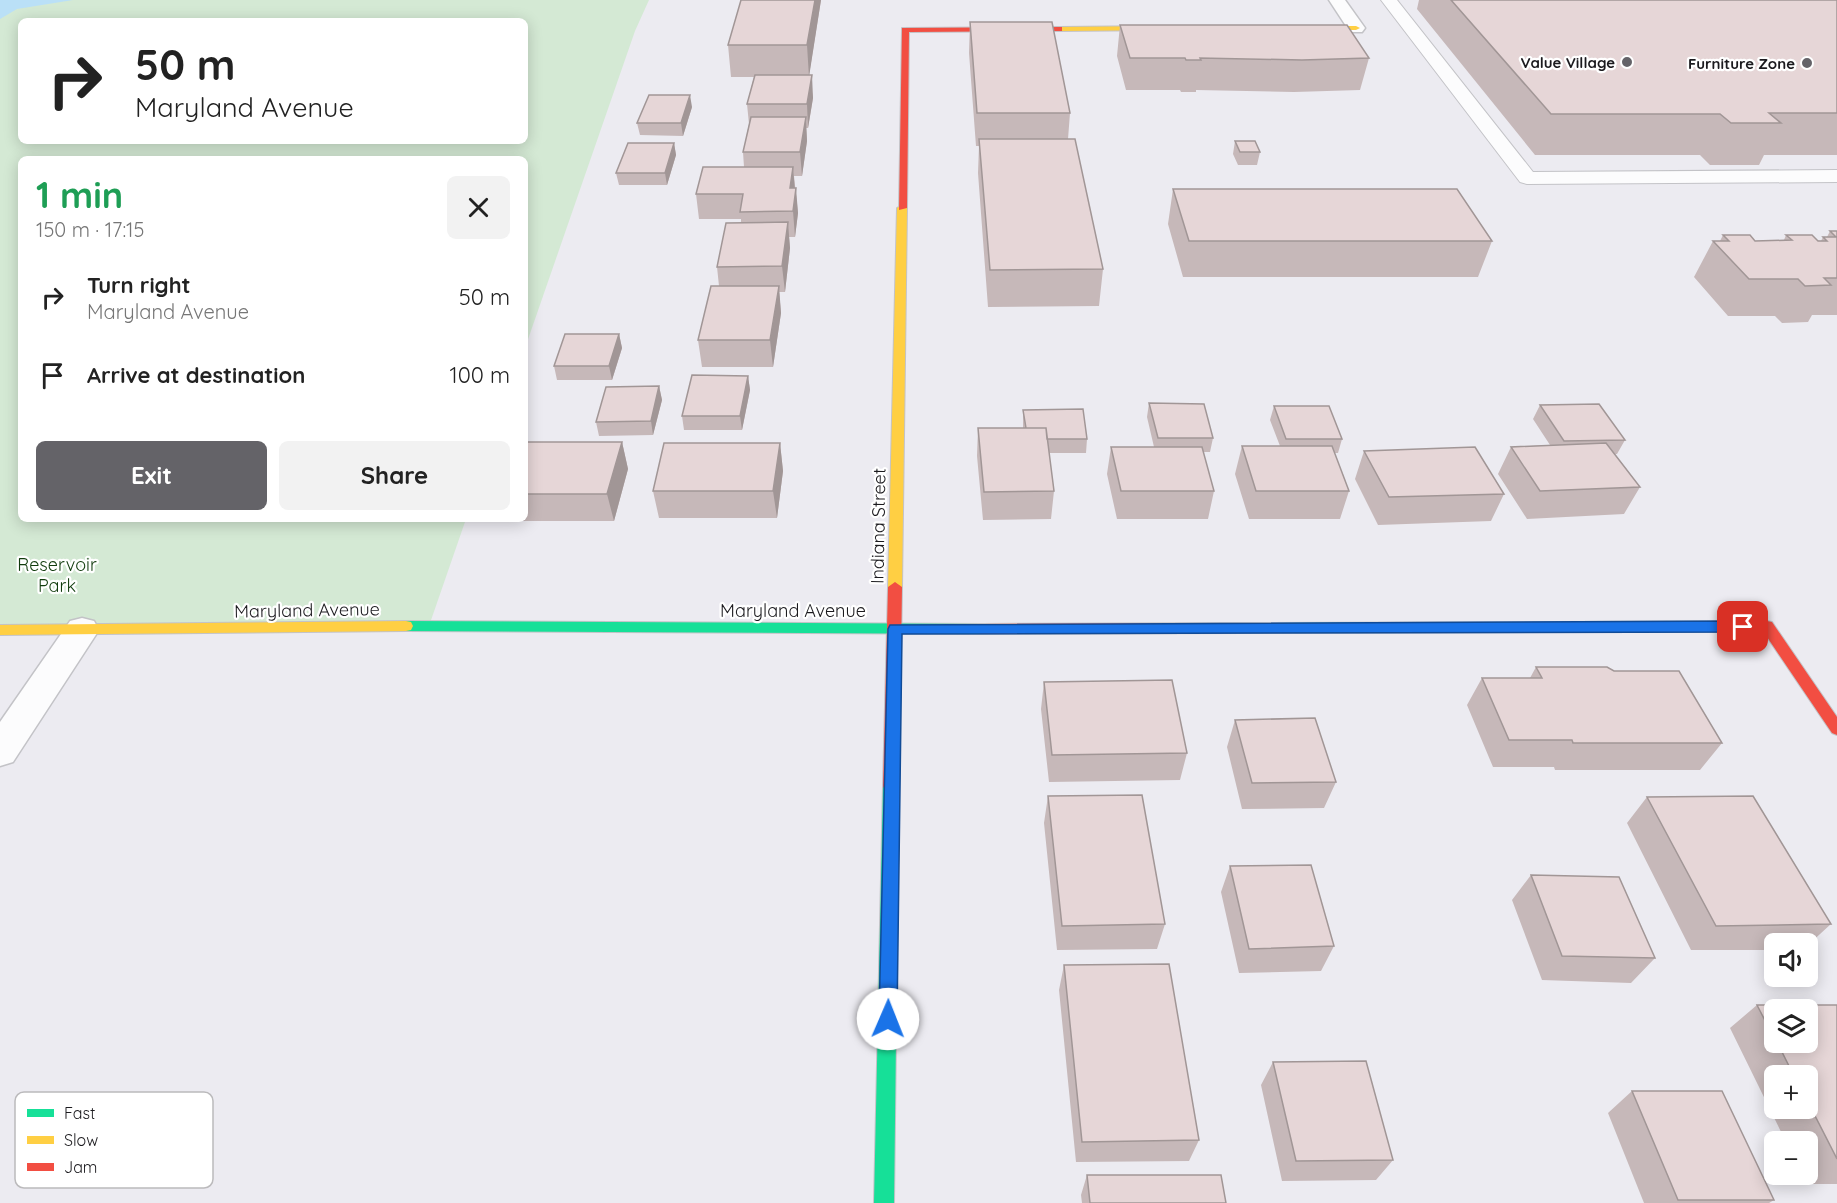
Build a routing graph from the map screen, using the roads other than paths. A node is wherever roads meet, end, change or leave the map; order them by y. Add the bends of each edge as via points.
1 (1337, 0) edge
2 (1389, 0) edge
3 (1178, 28) edge
4 (1285, 28) edge
5 (1356, 28) joint
6 (1837, 176) edge
7 (895, 629) junction
8 (0, 630) edge
9 (82, 630) junction
10 (1837, 729) edge
11 (0, 751) edge
12 (884, 1203) edge

1 - 5 street
2 - 6 lane via 1527,178
3 - 7 street, Indiana Street via 905,30
4 - 5 street
7 - 9 street, Maryland Avenue
7 - 10 street, Maryland Avenue via 1767,627
7 - 12 street, Indiana Street
8 - 9 street, Maryland Avenue
9 - 11 street

